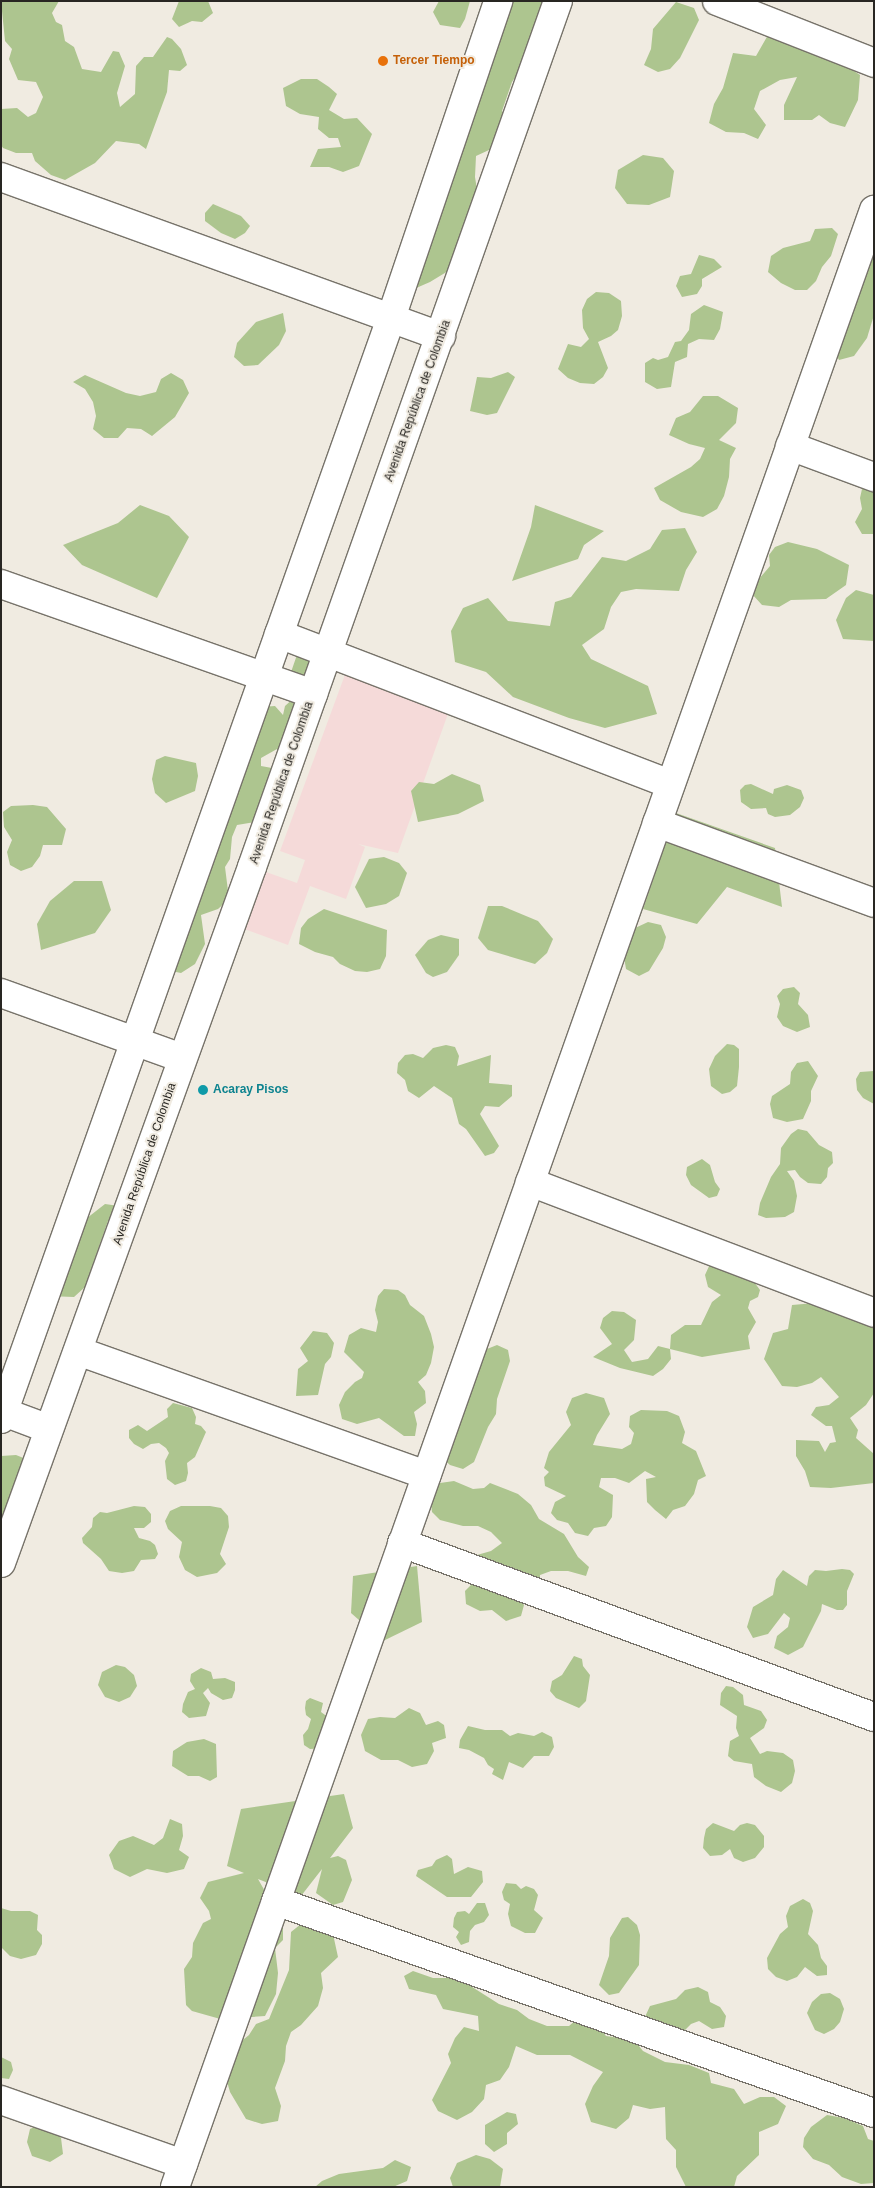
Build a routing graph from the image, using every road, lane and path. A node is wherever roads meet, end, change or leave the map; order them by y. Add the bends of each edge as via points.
1 (498, 1) edge
2 (558, 1) edge
3 (717, 1) edge
4 (874, 63) edge
5 (1, 177) edge
6 (874, 210) edge
7 (391, 318) junction
8 (441, 336) junction
9 (790, 446) junction
10 (874, 477) edge
11 (1, 584) edge
12 (279, 634) junction
13 (327, 653) junction
14 (264, 676) junction
15 (313, 694) junction
16 (670, 784) junction
17 (657, 823) junction
18 (874, 903) edge
19 (1, 993) edge
20 (136, 1042) junction
21 (182, 1058) junction
22 (530, 1182) junction
23 (874, 1313) edge
24 (78, 1351) junction
25 (2, 1414) edge
26 (49, 1429) junction
27 (427, 1475) junction
28 (402, 1544) junction
29 (1, 1563) edge
30 (874, 1717) edge
31 (276, 1901) junction
32 (1, 2100) edge
33 (874, 2113) edge
34 (179, 2175) edge

1 - 7 street
2 - 8 street, Avenida República de Colombia
3 - 4 street
5 - 7 street
6 - 9 street
7 - 8 street
7 - 12 street
8 - 13 street, Avenida República de Colombia
9 - 10 street
9 - 16 street
11 - 14 street
12 - 13 street
12 - 14 street
13 - 15 street, Avenida República de Colombia
13 - 16 street
14 - 15 street
14 - 20 street
15 - 21 street, Avenida República de Colombia
16 - 17 street
17 - 18 street
17 - 22 street
19 - 20 street
20 - 21 street
20 - 25 street
21 - 24 street, Avenida República de Colombia
22 - 23 street
22 - 27 street
24 - 26 street, Avenida República de Colombia
24 - 27 street
25 - 26 street
26 - 29 street, Avenida República de Colombia
27 - 28 street
28 - 30 street
28 - 31 street
31 - 33 street
31 - 34 street
32 - 34 street

